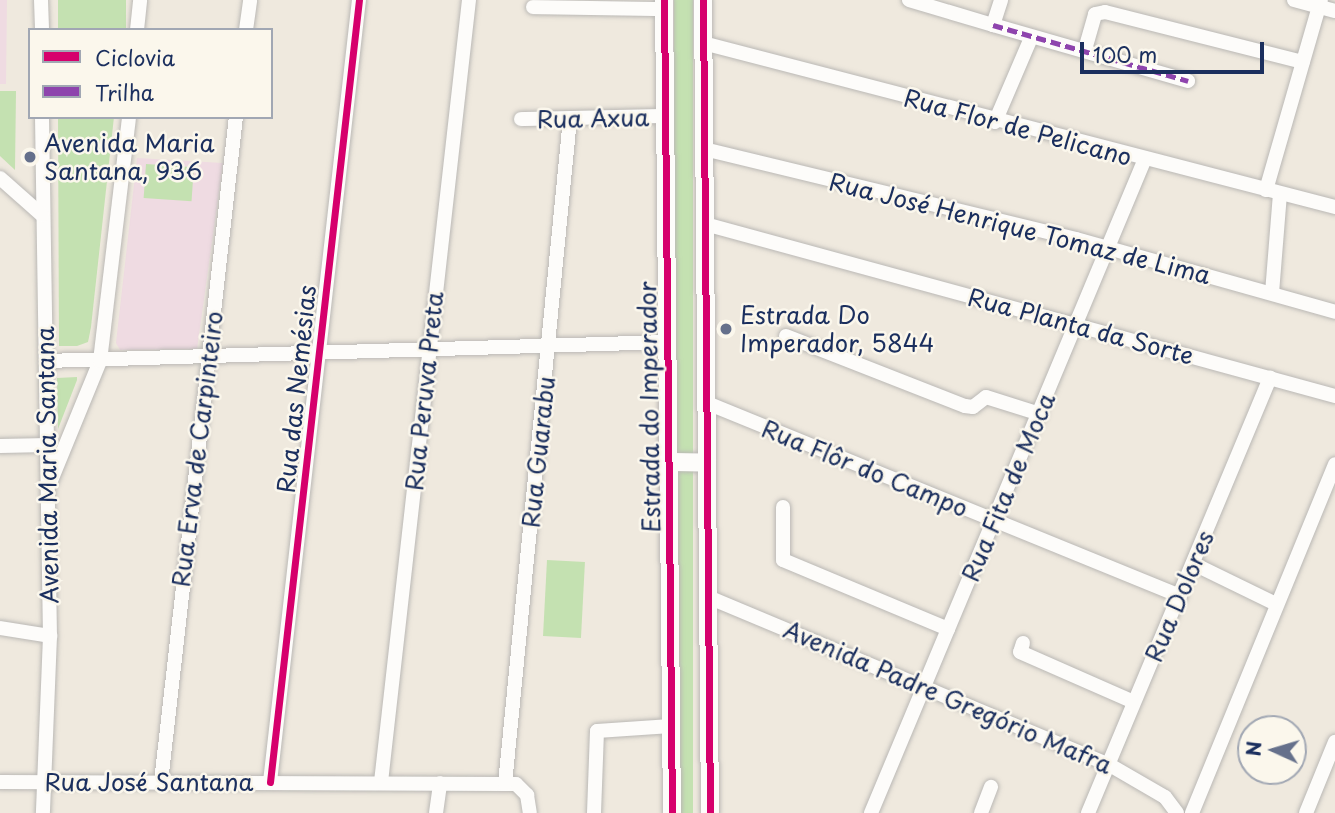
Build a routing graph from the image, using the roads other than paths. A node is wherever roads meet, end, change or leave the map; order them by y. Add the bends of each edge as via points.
1 (41, 0) edge
2 (140, 0) edge
3 (250, 0) edge
4 (359, 0) edge
5 (469, 0) edge
6 (703, 0) edge
7 (909, 0) edge
8 (1001, 0) edge
9 (1294, 0) edge
10 (1320, 3) edge
11 (664, 4) edge
12 (533, 7) dead end
13 (1335, 11) edge
14 (993, 25) junction
15 (42, 28) edge
16 (137, 28) edge
17 (246, 28) edge
18 (1031, 38) junction
19 (703, 43) junction
20 (1086, 46) dead end
21 (1303, 62) junction
22 (1188, 80) dead end
23 (665, 117) junction
24 (43, 119) edge
25 (130, 119) edge
26 (236, 119) edge
27 (522, 119) dead end
28 (570, 119) junction
29 (995, 122) junction
30 (704, 149) junction
31 (1144, 161) junction
32 (0, 178) edge
33 (1273, 192) junction
34 (1335, 207) edge
35 (42, 215) junction
36 (705, 224) junction
37 (1108, 248) junction
38 (1272, 293) junction
39 (1335, 312) edge
40 (1075, 324) junction
41 (786, 335) dead end
42 (667, 342) junction
43 (549, 345) junction
44 (428, 350) junction
45 (321, 354) junction
46 (208, 358) junction
47 (46, 361) junction
48 (100, 361) junction
49 (1270, 378) junction
50 (1335, 396) edge
51 (706, 403) junction
52 (1040, 414) junction
53 (48, 445) junction
54 (0, 446) edge
55 (668, 462) junction
56 (707, 463) junction
57 (1335, 464) edge
58 (48, 487) junction
59 (783, 507) dead end
60 (995, 520) junction
61 (1194, 564) junction
62 (1180, 596) junction
63 (708, 597) junction
64 (1276, 604) junction
65 (0, 628) edge
66 (948, 629) junction
67 (50, 636) junction
68 (1017, 647) dead end
69 (923, 686) junction
70 (1134, 702) junction
71 (671, 726) junction
72 (1334, 749) edge
73 (1108, 764) junction
74 (0, 782) edge
75 (44, 782) junction
76 (161, 782) junction
77 (270, 782) junction
78 (381, 782) junction
79 (440, 783) junction
80 (505, 784) junction
81 (991, 787) dead end
82 (43, 813) edge
83 (436, 813) edge
84 (530, 813) edge
85 (594, 813) edge
86 (672, 813) edge
87 (710, 813) edge
88 (872, 813) edge
89 (981, 813) edge
90 (1088, 813) edge
91 (1177, 813) edge
92 (1192, 813) edge
93 (1306, 813) edge

1 - 15 street
2 - 16 street
3 - 17 street
4 - 45 street, Rua das Nemésias
5 - 44 street, Rua Peruva Preta
6 - 19 main road
7 - 14 street
8 - 14 street
9 - 10 street
10 - 13 street
10 - 21 street
11 - 12 street
11 - 23 main road, Estrada do Imperador
14 - 18 street
18 - 22 street
18 - 29 street
19 - 29 street, Rua Flor de Pelicano
19 - 30 main road
20 - 21 street via 1095,15 1105,12
21 - 33 street
23 - 28 street, Rua Axua
23 - 42 main road, Estrada do Imperador
24 - 35 street, Avenida Maria Santana
25 - 48 street
26 - 46 street, Rua Erva de Carpinteiro
27 - 28 street, Rua Axua
28 - 43 street, Rua Guarabu
29 - 31 street, Rua Flor de Pelicano
30 - 36 main road
30 - 37 street, Rua José Henrique Tomaz de Lima
31 - 33 street, Rua Flor de Pelicano
31 - 37 street, Rua Fita de Moca
32 - 35 street
33 - 34 street, Rua Flor de Pelicano
33 - 38 street
35 - 47 street, Avenida Maria Santana
36 - 40 street, Rua Planta da Sorte
36 - 51 main road
37 - 38 street, Rua José Henrique Tomaz de Lima
37 - 40 street, Rua Fita de Moca
38 - 39 street, Rua José Henrique Tomaz de Lima
40 - 49 street, Rua Planta da Sorte
40 - 52 street, Rua Fita de Moca
41 - 52 street via 965,406 976,406 986,397
42 - 43 street
42 - 55 main road, Estrada do Imperador
43 - 44 street
43 - 80 street, Rua Guarabu
44 - 45 street
44 - 78 street, Rua Peruva Preta
45 - 46 street
45 - 77 street, Rua das Nemésias
46 - 48 street
46 - 76 street, Rua Erva de Carpinteiro
47 - 48 street
47 - 53 street, Avenida Maria Santana
48 - 58 street
49 - 50 street, Rua Planta da Sorte
49 - 61 street, Rua Dolores
51 - 56 main road
51 - 60 street, Rua Flôr do Campo
52 - 60 street, Rua Fita de Moca
53 - 54 street
53 - 58 street, Avenida Maria Santana
55 - 56 main road
55 - 71 main road, Estrada do Imperador
56 - 63 main road
57 - 64 street
58 - 67 street, Avenida Maria Santana
59 - 66 street via 783,560
60 - 62 street, Rua Flôr do Campo
60 - 66 street, Rua Fita de Moca
61 - 62 street, Rua Dolores
61 - 64 street
62 - 70 street, Rua Dolores
63 - 69 street, Avenida Padre Gregório Mafra
63 - 87 main road
64 - 92 street
65 - 67 street
66 - 69 street, Rua Fita de Moca
67 - 75 street, Avenida Maria Santana
68 - 70 street
69 - 73 street, Avenida Padre Gregório Mafra
69 - 88 street, Rua Fita de Moca
70 - 73 street, Rua Dolores
71 - 85 street via 597,731
71 - 86 main road, Estrada do Imperador
72 - 93 street
73 - 90 street, Rua Dolores
73 - 91 street, Avenida Padre Gregório Mafra via 1164,797
74 - 75 street, Rua José Santana
75 - 76 street, Rua José Santana
75 - 82 street, Avenida Maria Santana
76 - 77 street, Rua José Santana
77 - 78 street, Rua José Santana
78 - 79 street, Rua José Santana
79 - 80 street, Rua José Santana
79 - 83 street
80 - 84 street via 523,789
81 - 89 street

